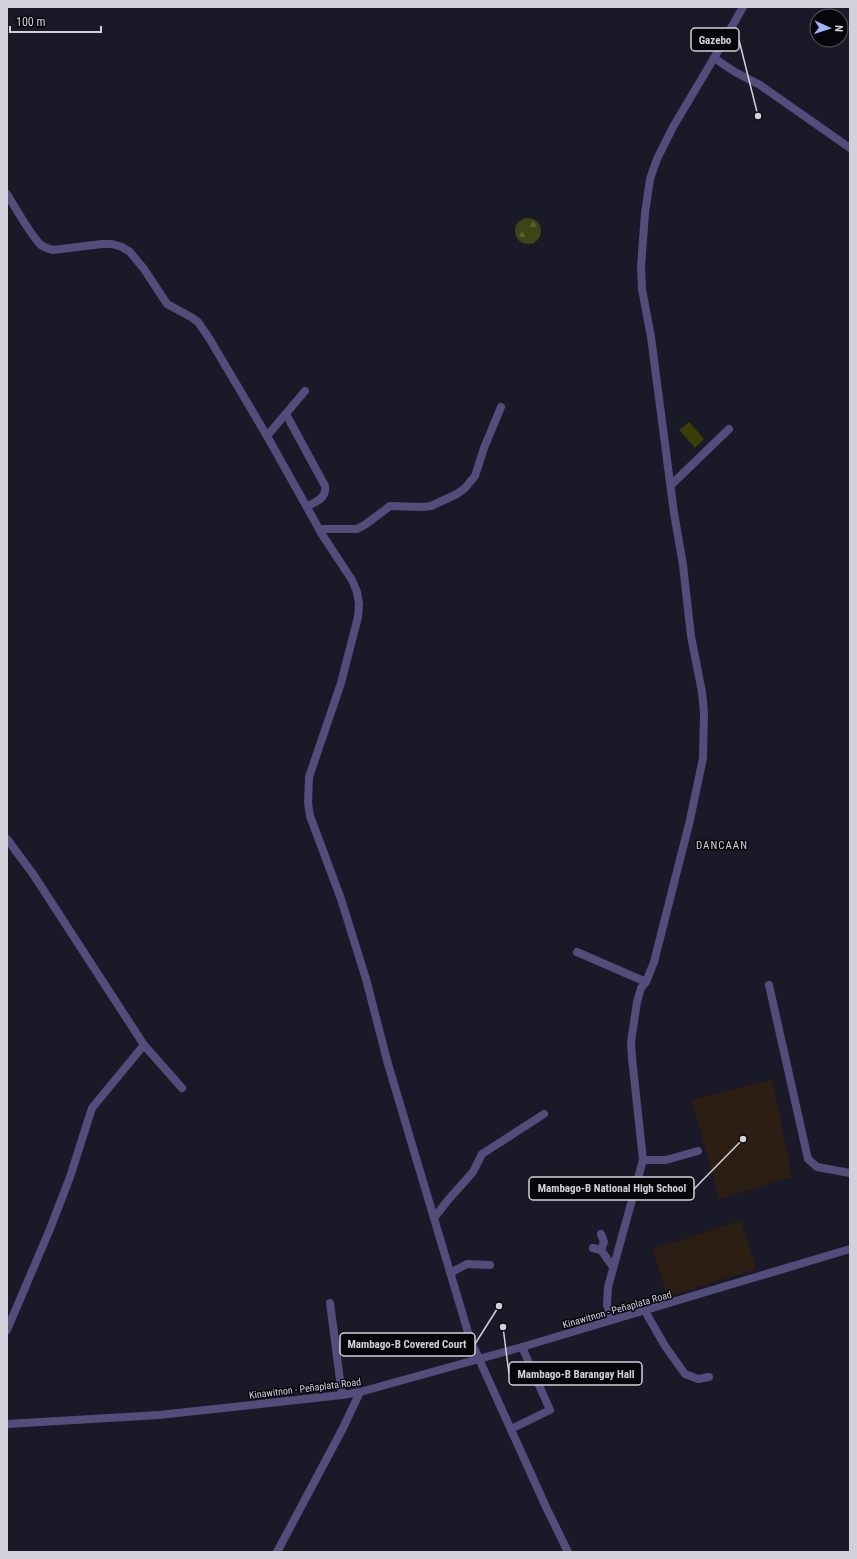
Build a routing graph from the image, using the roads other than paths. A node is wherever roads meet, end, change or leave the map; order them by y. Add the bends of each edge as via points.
1 (743, 7) edge
2 (714, 58) junction
3 (850, 148) edge
4 (7, 194) edge
5 (305, 391) dead end
6 (501, 407) dead end
7 (286, 414) junction
8 (729, 429) dead end
9 (267, 436) junction
10 (671, 485) junction
11 (307, 506) junction
12 (319, 529) junction
13 (7, 839) edge
14 (577, 952) dead end
15 (646, 982) junction
16 (769, 985) dead end
17 (144, 1045) junction
18 (182, 1088) dead end
19 (539, 1114) dead end
20 (698, 1151) dead end
21 (643, 1160) junction
22 (850, 1173) edge
23 (434, 1218) junction
24 (601, 1234) dead end
25 (850, 1249) edge
26 (490, 1265) dead end
27 (613, 1267) junction
28 (450, 1273) junction
29 (330, 1303) dead end
30 (645, 1311) junction
31 (612, 1320) junction
32 (7, 1330) edge
33 (522, 1347) junction
34 (478, 1359) junction
35 (709, 1377) dead end
36 (360, 1392) junction
37 (342, 1395) junction
38 (7, 1424) edge
39 (511, 1429) junction
40 (277, 1552) edge
41 (568, 1552) edge

1 - 2 street
2 - 3 street via 760,85
2 - 10 street via 673,127 653,168 645,213 641,280
4 - 9 street via 38,241 46,248 53,250 112,244 130,252 167,304 198,322
5 - 7 street
6 - 12 street via 475,476 457,494 431,506 390,506 357,529
7 - 9 street
7 - 11 street via 325,486 324,495 320,500
8 - 10 street
9 - 11 street
10 - 15 street via 691,636 702,692 703,758 654,962
11 - 12 street
12 - 23 street via 352,580 358,592 359,604 341,683 309,777 310,816 341,900 366,979 388,1064
13 - 17 street via 33,874
14 - 15 street
15 - 21 street via 641,988 637,1002 632,1042
16 - 22 street via 808,1159 817,1167
17 - 18 street
17 - 32 street via 88,1116 79,1154
19 - 23 street via 482,1154 473,1172
20 - 21 street via 666,1160
21 - 27 street
23 - 28 street
24 - 27 street via 604,1242 597,1249
25 - 30 street, Kinawitnon - Peñaplata Road
26 - 28 street via 471,1264
27 - 31 street via 607,1295
28 - 34 street
29 - 37 street
30 - 31 street, Kinawitnon - Peñaplata Road
30 - 35 street via 686,1374 698,1379
31 - 33 street, Kinawitnon - Peñaplata Road
33 - 34 street, Kinawitnon - Peñaplata Road
33 - 39 street via 550,1410
34 - 36 street, Kinawitnon - Peñaplata Road
34 - 39 street
36 - 37 street, Kinawitnon - Peñaplata Road
36 - 40 street
37 - 38 street, Kinawitnon - Peñaplata Road via 159,1415
39 - 41 street

